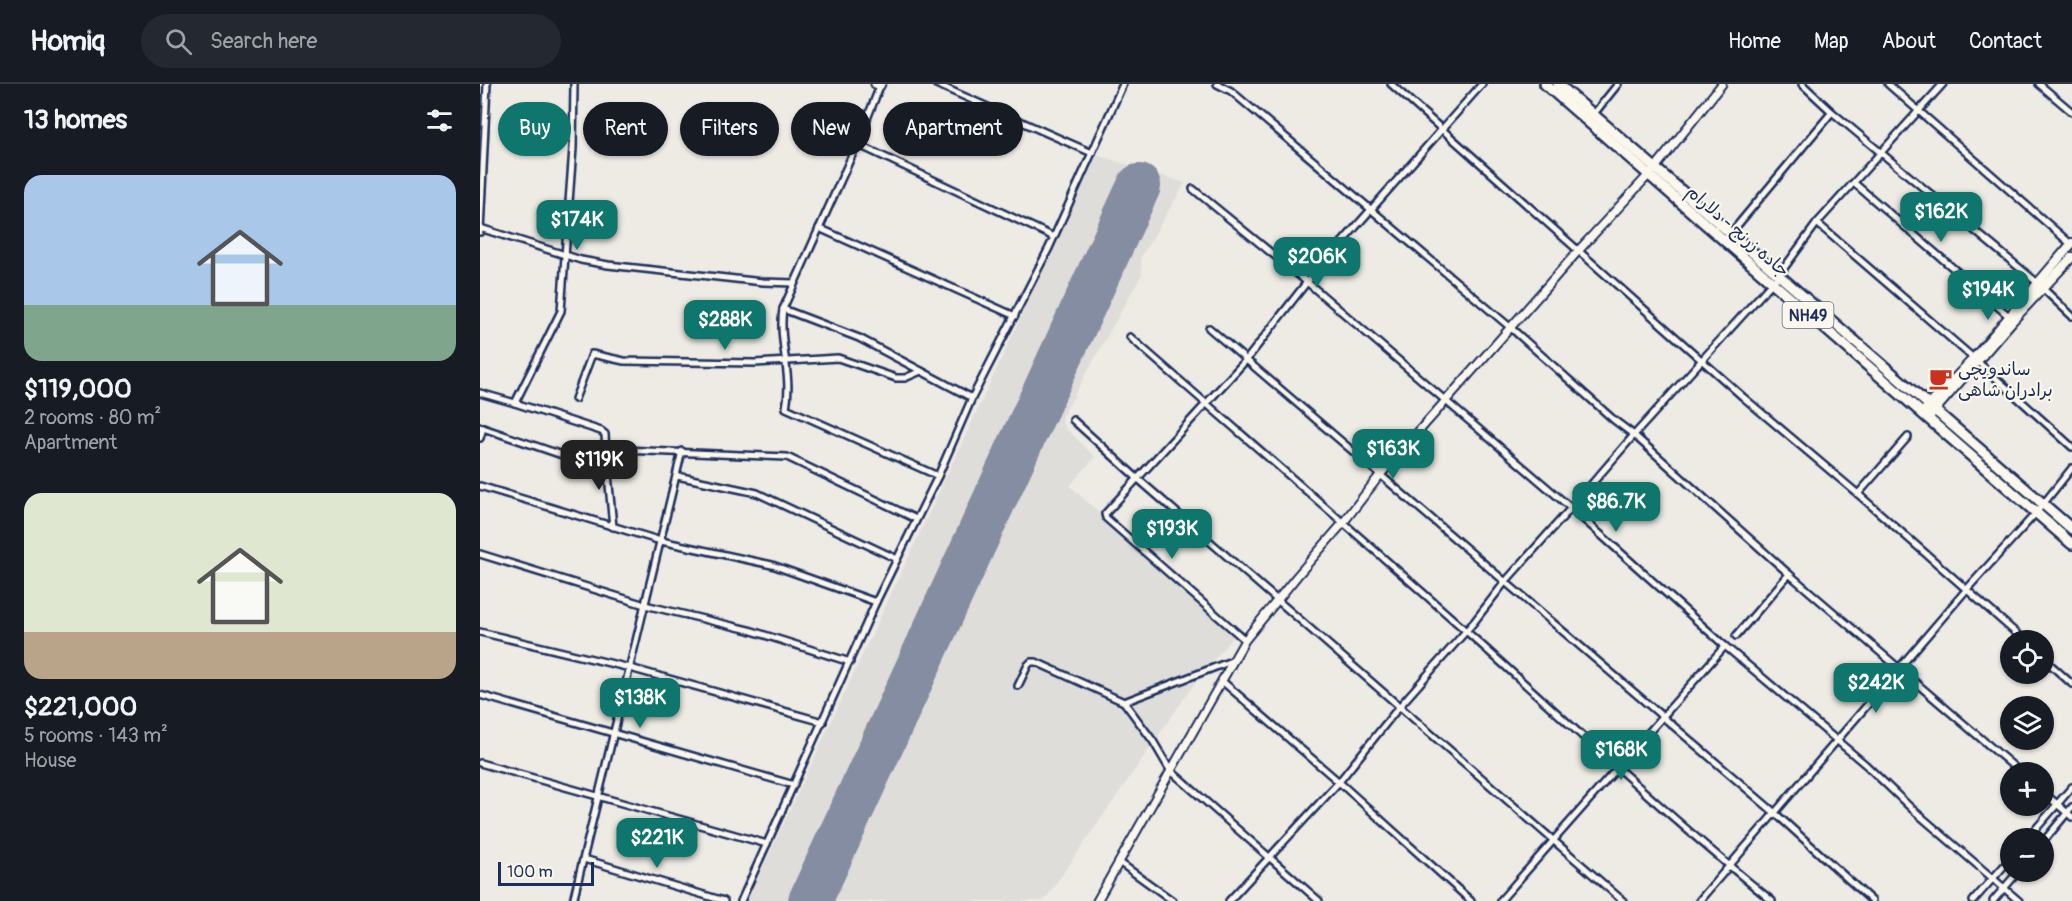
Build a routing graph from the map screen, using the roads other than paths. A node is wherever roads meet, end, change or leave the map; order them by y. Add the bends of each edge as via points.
1 (487, 84) edge
2 (574, 84) edge
3 (936, 84) edge
4 (1123, 84) edge
5 (1217, 84) edge
6 (1391, 84) edge
7 (1482, 84) edge
8 (1545, 84) edge
9 (1558, 84) edge
10 (1618, 84) edge
11 (1722, 84) edge
12 (1802, 84) edge
13 (1888, 84) edge
14 (1943, 84) edge
15 (2039, 84) edge
16 (879, 85) edge
17 (871, 106) edge
18 (1832, 112) junction
19 (1919, 112) junction
20 (2072, 112) edge
21 (1593, 115) junction
22 (1442, 130) junction
23 (871, 151) edge
24 (1092, 153) junction
25 (1882, 153) junction
26 (852, 156) edge
27 (1652, 172) junction
28 (1854, 183) junction
29 (1193, 189) dead end
30 (1371, 211) junction
31 (1817, 223) junction
32 (480, 228) edge
33 (819, 228) junction
34 (480, 232) edge
35 (1731, 233) junction
36 (1054, 237) junction
37 (2072, 244) edge
38 (1579, 250) junction
39 (565, 254) junction
40 (2072, 257) edge
41 (1779, 275) junction
42 (1307, 282) junction
43 (794, 283) junction
44 (1771, 283) junction
45 (2039, 287) junction
46 (783, 309) junction
47 (1015, 316) junction
48 (2072, 316) edge
49 (2011, 318) junction
50 (1209, 328) dead end
51 (1511, 328) junction
52 (1130, 337) dead end
53 (1247, 359) junction
54 (1976, 360) junction
55 (785, 361) junction
56 (1703, 361) junction
57 (921, 371) junction
58 (480, 393) edge
59 (972, 398) junction
60 (575, 399) dead end
61 (1446, 402) junction
62 (515, 403) junction
63 (1205, 403) junction
64 (1931, 407) junction
65 (1925, 416) junction
66 (1073, 420) dead end
67 (482, 427) edge
68 (1634, 435) junction
69 (1908, 437) dead end
70 (480, 438) edge
71 (2072, 447) edge
72 (682, 451) junction
73 (606, 453) junction
74 (2072, 468) edge
75 (609, 471) junction
76 (1380, 475) junction
77 (677, 476) junction
78 (938, 476) junction
79 (1137, 478) junction
80 (480, 486) edge
81 (1858, 494) junction
82 (2043, 504) junction
83 (1571, 508) junction
84 (2036, 513) junction
85 (916, 519) junction
86 (1343, 523) junction
87 (613, 527) junction
88 (2072, 529) edge
89 (661, 541) junction
90 (2072, 544) edge
91 (480, 554) edge
92 (897, 559) junction
93 (1789, 574) junction
94 (1505, 582) junction
95 (1967, 590) junction
96 (1277, 600) junction
97 (876, 603) junction
98 (645, 605) junction
99 (2013, 630) edge
100 (1466, 631) junction
101 (480, 632) edge
102 (1736, 636) dead end
103 (1245, 640) junction
104 (1725, 646) junction
105 (1234, 659) junction
106 (850, 662) junction
107 (630, 668) junction
108 (2054, 668) edge
109 (1899, 669) junction
110 (1222, 681) junction
111 (2072, 684) edge
112 (1018, 686) dead end
113 (480, 695) edge
114 (1124, 702) junction
115 (1399, 707) junction
116 (1661, 717) junction
117 (823, 722) junction
118 (615, 733) junction
119 (1837, 741) junction
120 (2008, 762) edge
121 (480, 763) edge
122 (1617, 768) junction
123 (1170, 770) junction
124 (1339, 782) junction
125 (794, 786) junction
126 (2072, 787) edge
127 (599, 796) junction
128 (2054, 801) edge
129 (2057, 804) junction
130 (2072, 807) edge
131 (1775, 813) junction
132 (2069, 815) edge
133 (2037, 828) edge
134 (2054, 831) edge
135 (1552, 841) junction
136 (767, 844) junction
137 (1270, 857) junction
138 (584, 859) junction
139 (1119, 862) junction
140 (1729, 866) junction
141 (2000, 871) edge
142 (1993, 879) junction
143 (2009, 882) edge
144 (2004, 888) junction
145 (573, 901) edge
146 (724, 901) edge
147 (741, 901) edge
148 (1097, 901) edge
149 (1173, 901) edge
150 (1230, 901) edge
151 (1320, 901) edge
152 (1471, 901) edge
153 (1500, 901) edge
154 (1623, 901) edge
155 (1699, 901) edge
156 (1772, 901) edge
157 (1872, 901) edge
158 (1974, 901) edge
159 (1993, 901) edge
160 (2019, 901) edge

1 - 32 street
2 - 39 street
3 - 24 street
4 - 24 street
5 - 30 street
6 - 22 street
7 - 22 street
8 - 27 highway, جاده زرنج - دلارام / NH49
9 - 21 highway, جاده زرنج - دلارام / NH49
10 - 21 street
11 - 27 street
12 - 18 street
13 - 19 street
14 - 19 street
15 - 20 street
16 - 17 street
18 - 25 street
18 - 35 street
19 - 25 street
19 - 37 street
21 - 27 highway, جاده زرنج - دلارام / NH49
22 - 30 street
22 - 38 street
23 - 36 street
24 - 36 street
25 - 28 street
25 - 45 street
26 - 33 street
27 - 35 highway, جاده زرنج - دلارام / NH49
27 - 38 street
27 - 44 highway, جاده زرنج - دلارام / NH49
28 - 31 street
28 - 49 street
29 - 42 street
30 - 42 street
30 - 51 street
31 - 41 street
31 - 54 street
32 - 34 street
32 - 39 street
33 - 43 street
33 - 47 street
35 - 41 highway, جاده زرنج - دلارام / NH49
36 - 47 street
37 - 45 main road
38 - 51 street
38 - 56 street
39 - 43 street via 636,269
39 - 62 street via 561,311
40 - 45 main road
41 - 44 street
41 - 64 highway, جاده زرنج - دلارام / NH49
42 - 53 street
42 - 61 street
43 - 46 street
44 - 56 street
44 - 65 highway, جاده زرنج - دلارام / NH49
45 - 48 street
45 - 49 main road
46 - 55 street
46 - 57 street via 859,338
47 - 59 street
49 - 54 main road
50 - 53 street
51 - 61 street
51 - 68 street
52 - 63 street
53 - 63 street
53 - 76 street
54 - 64 main road
54 - 71 street
55 - 57 street via 838,358 896,378
55 - 60 street via 624,361 592,354
55 - 78 street via 786,408
56 - 68 street
56 - 81 street
57 - 59 street
58 - 62 street
59 - 78 street
61 - 76 street
61 - 83 street
62 - 73 street via 604,432
63 - 79 street
63 - 86 street
64 - 65 main road
64 - 82 highway, جاده زرنج - دلارام / NH49
65 - 84 highway, جاده زرنج - دلارام / NH49
66 - 79 street
67 - 70 street
67 - 75 street
68 - 83 street
68 - 93 street
69 - 81 street
72 - 73 street
72 - 77 street
72 - 85 street via 786,457
73 - 75 street
74 - 82 street
75 - 87 street
76 - 86 street
76 - 94 street
77 - 89 street
77 - 92 street via 757,493
78 - 85 street
79 - 96 street
79 - 103 street via 1105,516
80 - 87 street
81 - 95 street
82 - 84 street
82 - 88 highway, جاده زرنج - دلارام / NH49
83 - 94 street
83 - 104 street
84 - 90 highway, جاده زرنج - دلارام / NH49
84 - 95 street
85 - 92 street
86 - 96 street
86 - 100 street
87 - 89 street
89 - 97 street via 772,565
89 - 98 street
91 - 98 street
92 - 97 street
93 - 102 street
93 - 109 street
94 - 100 street
94 - 116 street
95 - 99 street
95 - 109 street
96 - 103 street
96 - 115 street
97 - 106 street
98 - 106 street via 749,630
98 - 107 street
100 - 115 street
100 - 122 street
101 - 107 street
103 - 105 street
104 - 116 street
104 - 119 street
105 - 110 street
105 - 114 street
106 - 117 street
107 - 117 street
107 - 118 street
108 - 111 street
109 - 119 street
109 - 120 street
110 - 123 street
110 - 124 street
112 - 114 street via 1028,665 1035,662
113 - 118 street
114 - 123 street
115 - 124 street
115 - 135 street
116 - 122 street
116 - 131 street
117 - 125 street
118 - 125 street
118 - 127 street
119 - 131 street
119 - 142 street
121 - 127 street
122 - 135 street
122 - 140 street
123 - 137 street
123 - 139 street
124 - 137 street
124 - 152 street
125 - 136 street
126 - 129 street
127 - 136 street
127 - 138 street
128 - 129 street
129 - 132 street
129 - 133 street
130 - 132 street
131 - 140 street
131 - 157 street
132 - 134 street
135 - 153 street
135 - 154 street
136 - 147 street
137 - 150 street
137 - 151 street
138 - 145 street
138 - 146 street
139 - 148 street
139 - 149 street
140 - 155 street
140 - 156 street
141 - 142 street
142 - 144 street
142 - 158 street
143 - 144 street
144 - 159 street
144 - 160 street

